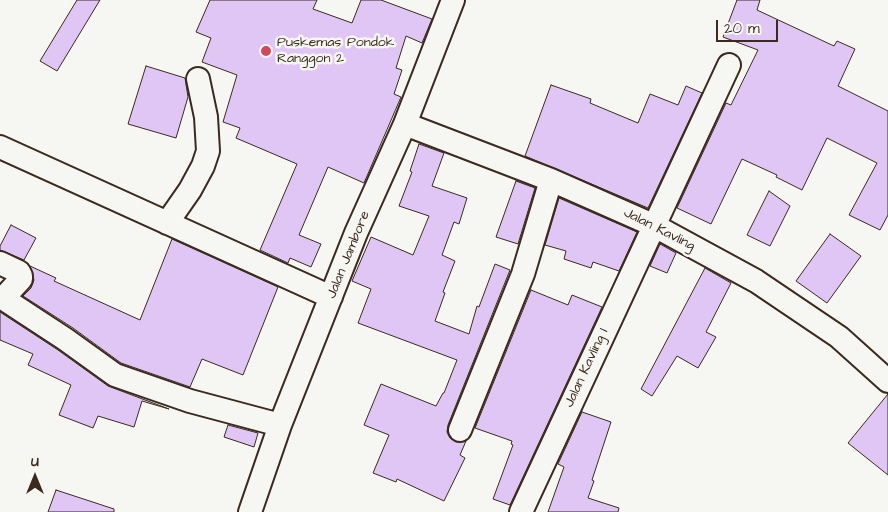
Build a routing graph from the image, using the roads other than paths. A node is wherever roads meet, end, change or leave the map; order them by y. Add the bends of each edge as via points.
1 (453, 0) edge
2 (729, 65) dead end
3 (198, 79) dead end
4 (404, 124) junction
5 (0, 147) edge
6 (551, 180) junction
7 (167, 223) junction
8 (653, 225) junction
9 (0, 263) edge
10 (331, 297) junction
11 (888, 381) edge
12 (280, 425) junction
13 (460, 430) dead end
14 (250, 512) edge
15 (520, 512) edge

1 - 4 street, Jalan Jambore
2 - 8 street, Jalan Kavling I
3 - 7 street via 206,117 208,152 190,190
4 - 6 street, Jalan Kavling
4 - 10 street, Jalan Jambore
5 - 7 street
6 - 8 street, Jalan Kavling
6 - 13 street via 523,274
7 - 10 street
8 - 11 street, Jalan Kavling via 756,281 839,337
8 - 15 street, Jalan Kavling I
9 - 12 street via 21,276 8,293 7,301 104,369 190,401
10 - 12 street, Jalan Jambore
12 - 14 street, Jalan Jambore

